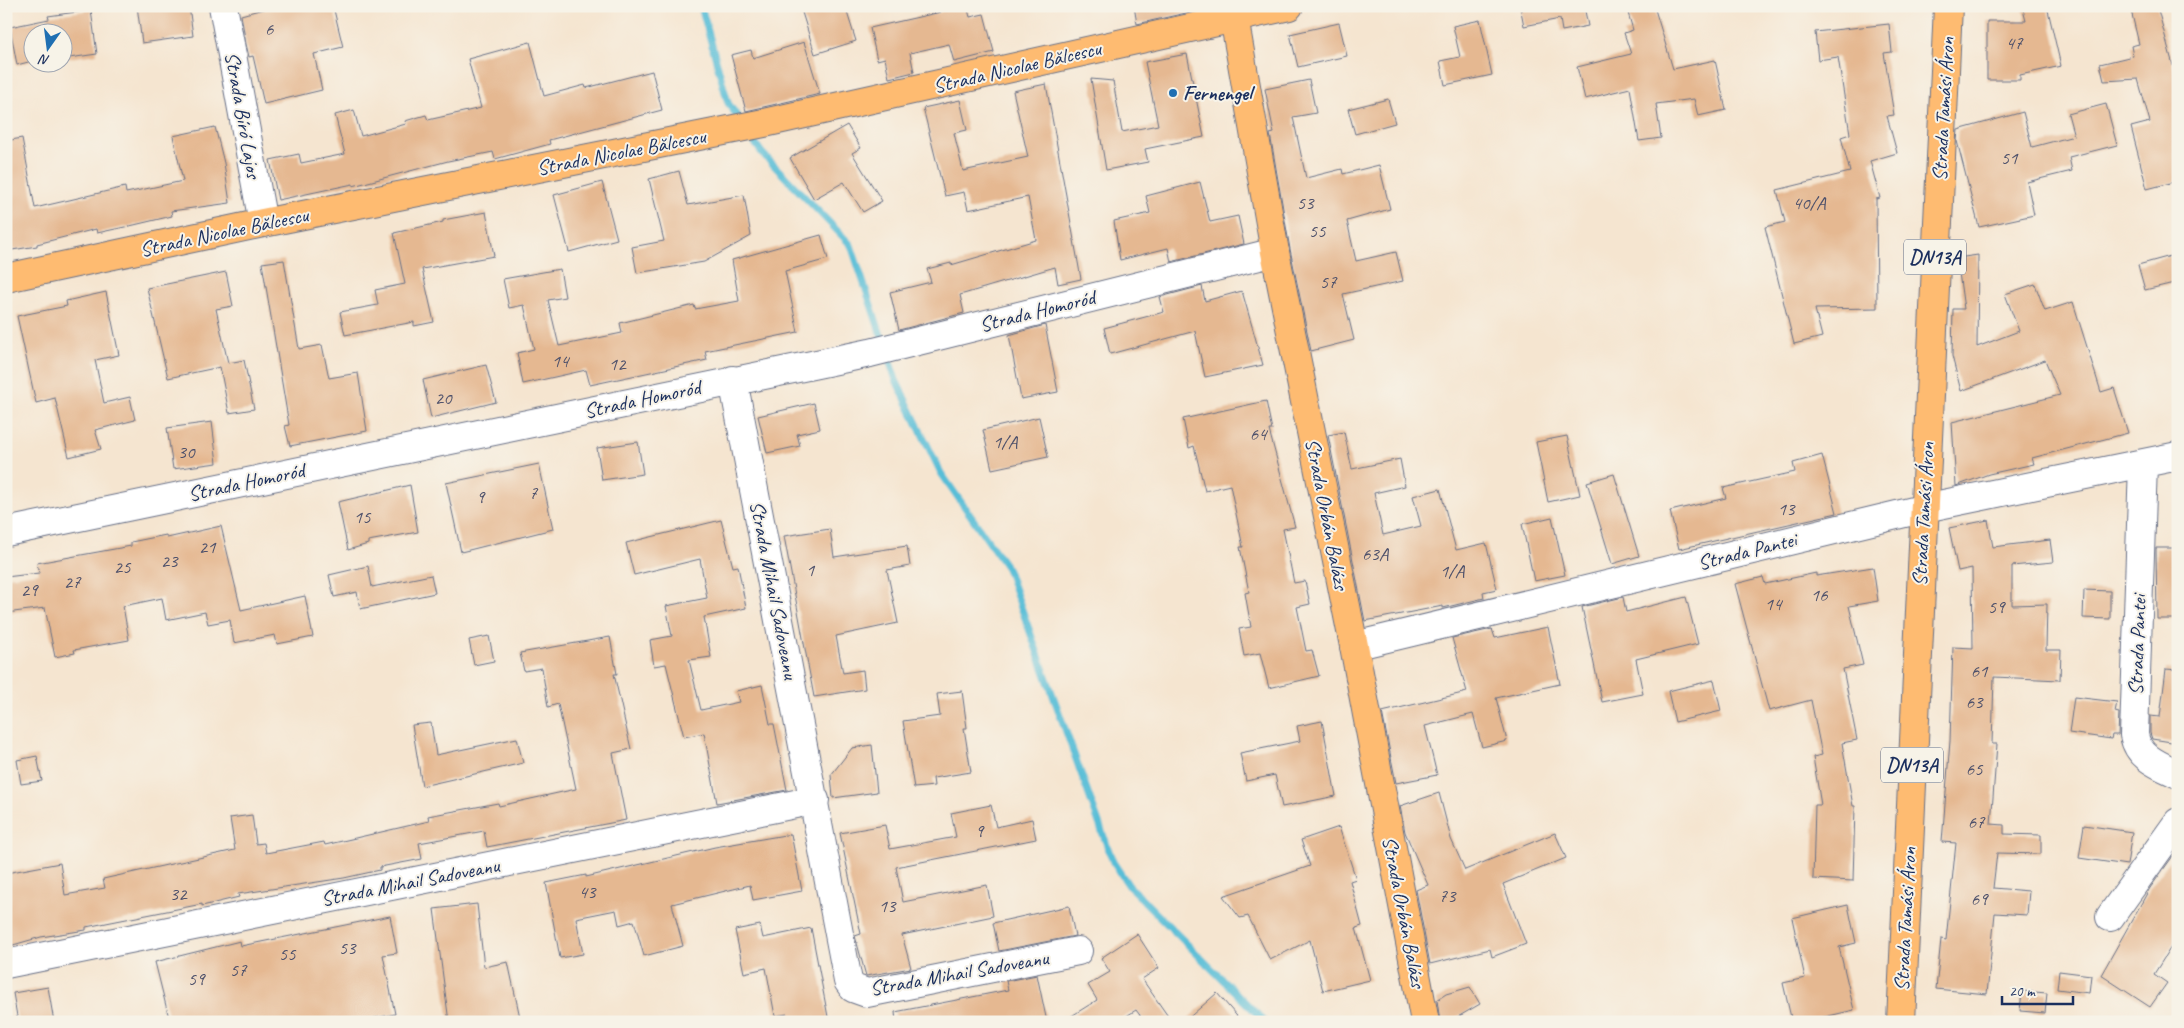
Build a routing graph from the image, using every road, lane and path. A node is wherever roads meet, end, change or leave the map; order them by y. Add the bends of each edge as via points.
1 (224, 6) edge
2 (1288, 6) edge
3 (1948, 6) edge
4 (1234, 13) edge
5 (263, 224) junction
6 (1274, 252) junction
7 (6, 278) edge
8 (733, 380) junction
9 (2178, 456) edge
10 (2143, 464) junction
11 (1923, 508) junction
12 (6, 532) edge
13 (1354, 646) junction
14 (2178, 774) edge
15 (815, 800) junction
16 (2178, 822) edge
17 (2110, 917) dead end
18 (1078, 951) dead end
19 (6, 964) edge
20 (1425, 1022) edge
21 (1900, 1022) edge

1 - 5 street, Strada Bíró Lajos
2 - 4 main road, Strada Nicolae Bălcescu
3 - 11 main road, Strada Tamási Áron / DN13A
4 - 5 main road, Strada Nicolae Bălcescu via 1187,28 764,123
4 - 6 main road, Strada Orbán Balázs
5 - 7 main road, Strada Nicolae Bălcescu
6 - 8 street, Strada Homoród via 882,350
6 - 13 main road, Strada Orbán Balázs
8 - 12 street, Strada Homoród
8 - 15 street, Strada Mihail Sadoveanu
9 - 10 street, Strada Pantei
10 - 11 street, Strada Pantei
10 - 14 street, Strada Pantei via 2135,741 2140,752 2150,760
11 - 13 street, Strada Pantei
11 - 21 main road, Strada Tamási Áron / DN13A
13 - 20 main road, Strada Orbán Balázs
15 - 18 street, Strada Mihail Sadoveanu via 848,981 853,988 868,993
15 - 19 street, Strada Mihail Sadoveanu
16 - 17 street

